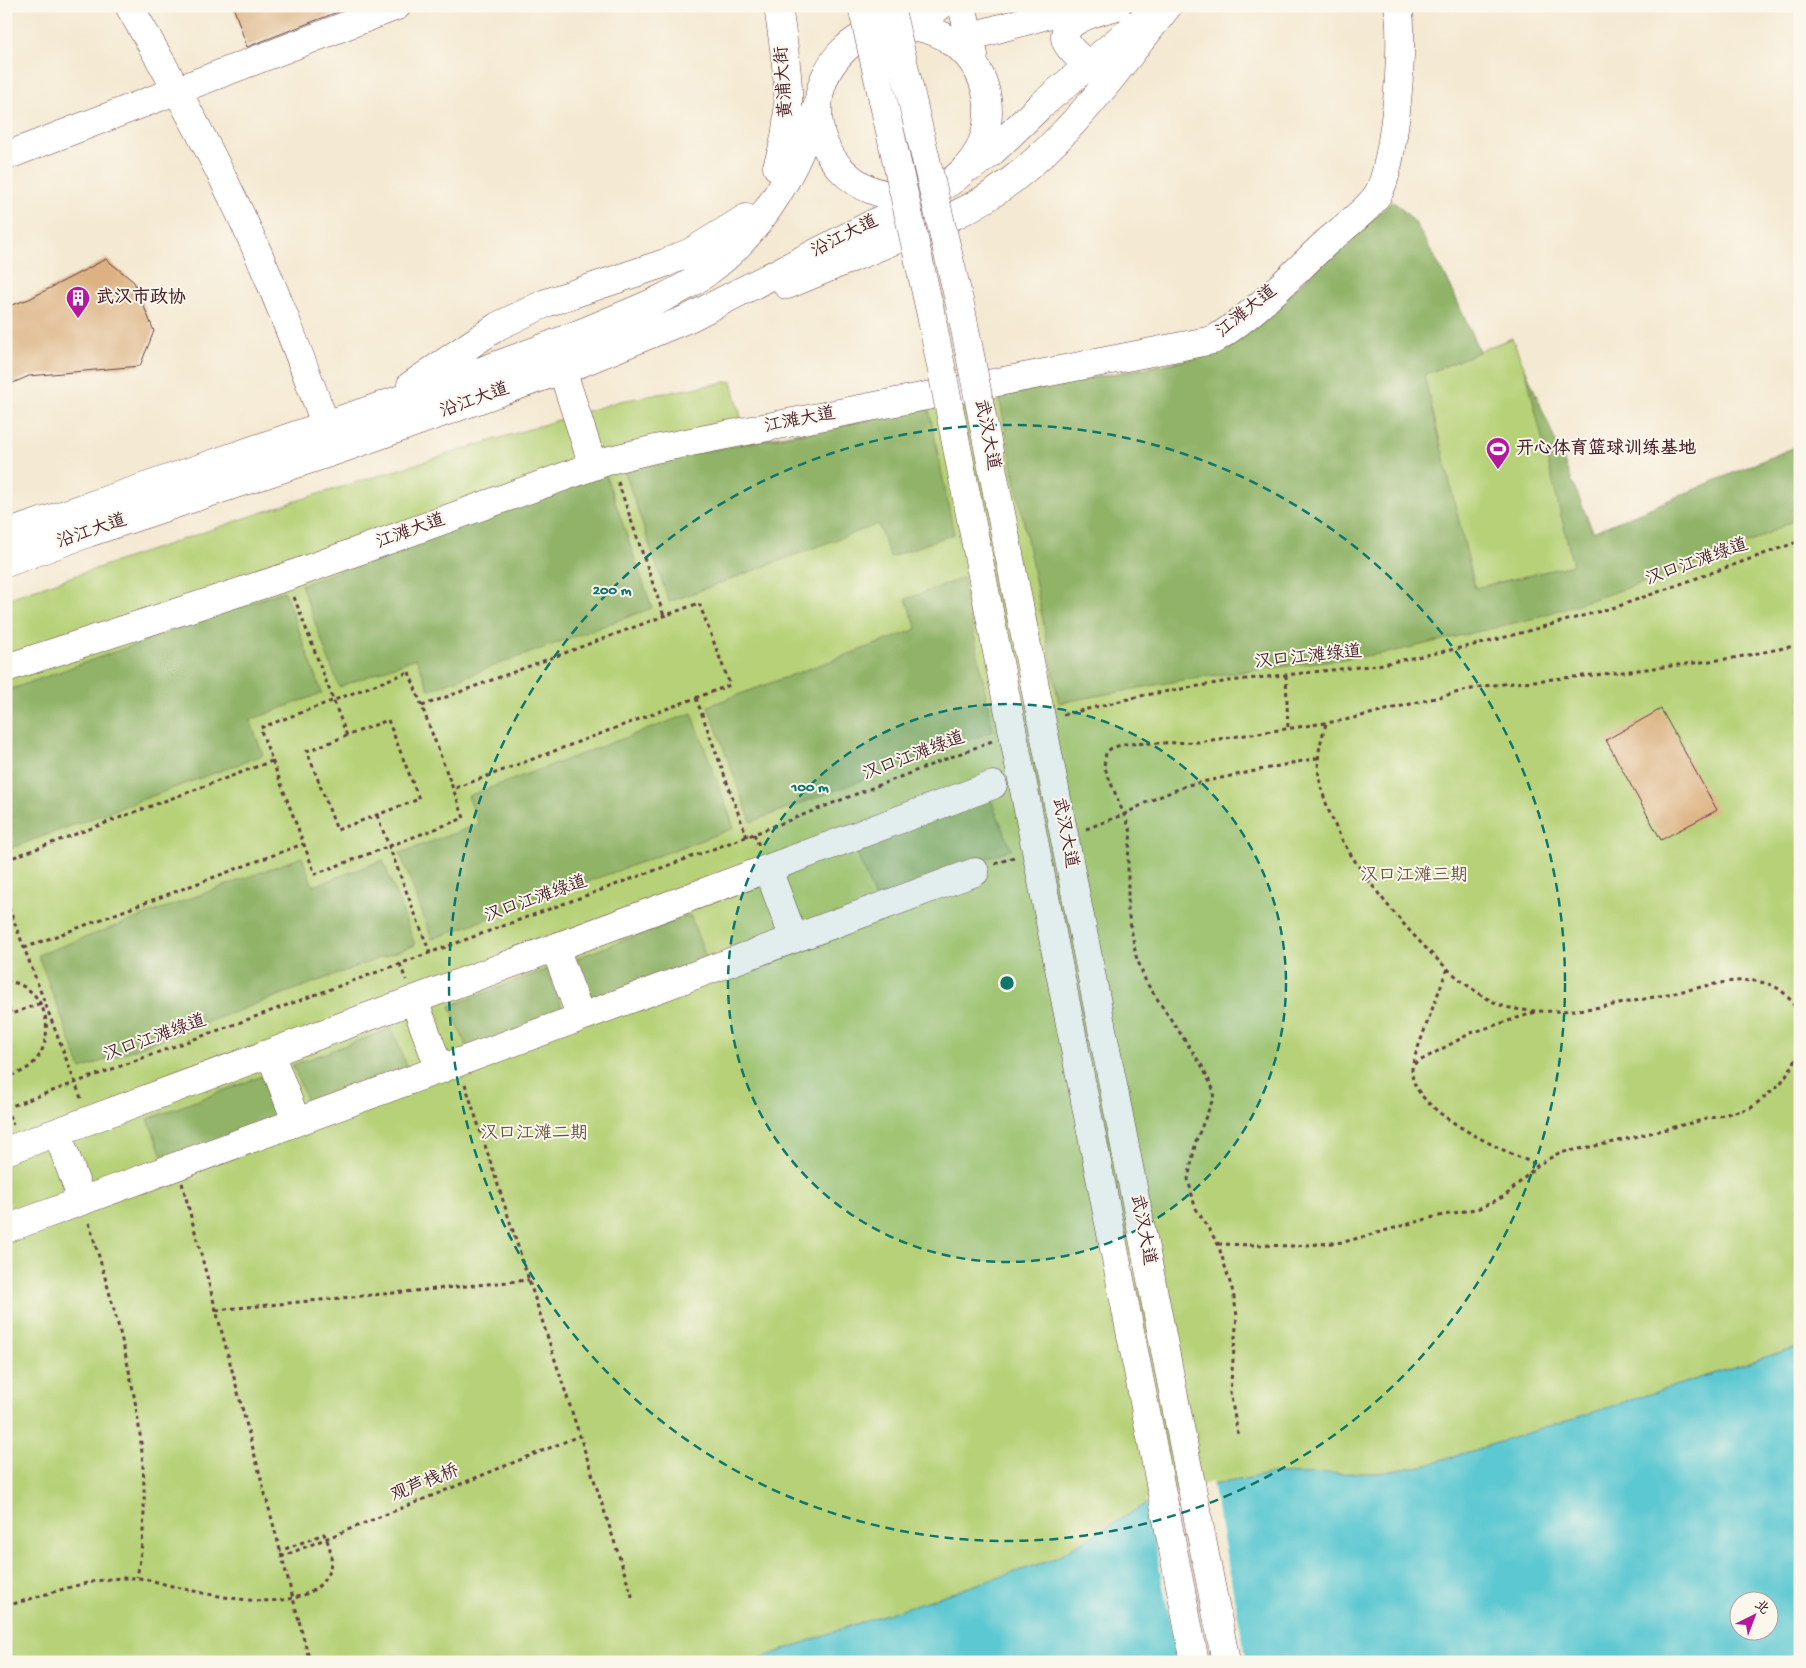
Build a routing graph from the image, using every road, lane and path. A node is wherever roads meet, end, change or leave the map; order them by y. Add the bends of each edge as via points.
1 (129, 6) edge
2 (397, 6) edge
3 (778, 6) edge
4 (862, 6) edge
5 (890, 6) edge
6 (940, 6) edge
7 (962, 6) edge
8 (1079, 6) edge
9 (1117, 6) edge
10 (1162, 6) edge
11 (1168, 6) edge
12 (1398, 6) edge
13 (910, 27) junction
14 (961, 40) junction
15 (1088, 65) junction
16 (178, 90) junction
17 (818, 104) junction
18 (6, 156) edge
19 (963, 172) junction
20 (781, 191) junction
21 (925, 194) junction
22 (756, 212) junction
23 (689, 318) junction
24 (570, 367) junction
25 (381, 406) junction
26 (326, 426) junction
27 (602, 463) junction
28 (6, 534) edge
29 (1800, 541) edge
30 (6, 563) edge
31 (286, 577) junction
32 (664, 616) junction
33 (1800, 645) edge
34 (6, 668) edge
35 (1286, 676) junction
36 (696, 698) junction
37 (333, 700) junction
38 (422, 706) junction
39 (1056, 716) dead end
40 (1326, 724) junction
41 (1288, 730) junction
42 (347, 736) junction
43 (995, 740) dead end
44 (1317, 758) junction
45 (272, 761) junction
46 (993, 786) dead end
47 (453, 789) junction
48 (1124, 814) junction
49 (377, 815) junction
50 (1078, 832) dead end
51 (747, 837) junction
52 (303, 844) junction
53 (389, 846) junction
54 (1022, 854) dead end
55 (6, 860) edge
56 (768, 869) junction
57 (975, 872) joint
58 (6, 900) edge
59 (794, 939) junction
60 (24, 948) junction
61 (555, 948) junction
62 (430, 953) junction
63 (1447, 969) junction
64 (6, 981) edge
65 (414, 1000) junction
66 (6, 1002) edge
67 (42, 1002) junction
68 (1537, 1011) junction
69 (11, 1014) junction
70 (6, 1016) edge
71 (582, 1017) junction
72 (1800, 1019) edge
73 (1800, 1050) edge
74 (270, 1054) junction
75 (1413, 1064) junction
76 (440, 1070) junction
77 (6, 1076) edge
78 (75, 1083) junction
79 (464, 1083) dead end
80 (6, 1108) edge
81 (296, 1121) junction
82 (57, 1132) junction
83 (6, 1151) edge
84 (1538, 1165) junction
85 (182, 1183) dead end
86 (82, 1200) junction
87 (6, 1229) edge
88 (1218, 1244) junction
89 (529, 1280) junction
90 (216, 1310) junction
91 (1238, 1434) dead end
92 (579, 1436) junction
93 (280, 1551) junction
94 (281, 1557) junction
95 (137, 1577) junction
96 (633, 1599) dead end
97 (6, 1606) edge
98 (310, 1662) edge
99 (1196, 1662) edge
100 (1226, 1662) edge

1 - 16 main road
2 - 16 main road
3 - 22 main road, 黄浦大街 via 790,105 788,131 774,174
4 - 99 main road, 武汉大道, bridge via 931,315
5 - 100 main road, 武汉大道, bridge via 963,319
6 - 13 main road
7 - 14 main road
8 - 14 main road
9 - 15 main road via 1082,16 1066,34 1068,45
10 - 15 main road
11 - 23 main road via 1065,131 1027,168 976,205 790,284
12 - 27 main road, 江滩大道 via 1401,35 1391,150 1377,196 1226,332 1213,340 655,449
13 - 14 main road
13 - 17 main road via 880,29 848,46 826,76
14 - 19 main road via 980,76 988,104 980,148
15 - 19 main road via 990,154
16 - 18 main road
16 - 26 main road via 250,235
17 - 20 main road, 沿江大道
17 - 21 main road via 818,119 826,147 843,172 881,194
19 - 21 main road via 939,189
20 - 22 main road
20 - 25 main road, 沿江大道 via 735,248 705,274 678,290 547,348
21 - 23 main road, 沿江大道
22 - 25 main road via 691,252 546,303 498,326
23 - 24 main road, 沿江大道
24 - 27 main road
24 - 30 main road, 沿江大道
25 - 26 main road, 沿江大道
26 - 28 main road, 沿江大道
27 - 31 main road, 江滩大道
27 - 32 path
29 - 35 path, 汉口江滩绿道 via 1619,606 1502,638 1378,665
31 - 34 main road, 江滩大道
31 - 37 path
32 - 36 path via 698,603 730,685
32 - 38 path
33 - 40 path via 1733,658 1484,686
35 - 39 path, 汉口江滩绿道 via 1229,681 1145,695
35 - 41 path
36 - 47 path
36 - 51 path
37 - 38 path via 409,672
37 - 42 path
37 - 45 path via 260,728
38 - 47 path
40 - 41 path
40 - 44 path
41 - 48 path via 1199,742 1123,744 1110,749 1104,758 1104,766
42 - 49 path via 307,752 337,830
42 - 49 path via 388,720 419,799
43 - 51 path, 汉口江滩绿道
44 - 48 path via 1188,785
44 - 63 path via 1324,796 1339,834 1354,860 1397,915
45 - 52 path
45 - 55 path
46 - 56 main road
47 - 53 path via 464,818
48 - 50 path
48 - 88 path via 1131,832 1128,911 1136,956 1146,982 1202,1066 1214,1091 1196,1142 1188,1179 1199,1216
49 - 53 path
51 - 62 path, 汉口江滩绿道
52 - 53 path via 314,874
52 - 60 path
53 - 62 path
54 - 57 path
56 - 59 main road
56 - 61 main road
57 - 59 main road
58 - 60 path
59 - 71 main road
60 - 67 path
61 - 65 main road
61 - 71 main road
62 - 78 path, 汉口江滩绿道
63 - 68 path via 1496,1005
63 - 75 path
64 - 67 path via 22,986
65 - 74 main road
65 - 76 main road
66 - 69 path
67 - 69 path
67 - 77 path via 48,1023 45,1046 32,1065
67 - 78 path
68 - 72 path via 1602,1007 1701,987 1760,982 1785,994 1793,1002
68 - 75 path via 1465,1036
69 - 70 path
71 - 76 main road
73 - 84 path via 1780,1084 1752,1108 1559,1153
74 - 81 main road
74 - 82 main road
75 - 84 path via 1413,1084 1432,1107 1467,1130
76 - 81 main road
78 - 80 path, 汉口江滩绿道
79 - 89 path
81 - 86 main road
82 - 83 main road
82 - 86 main road
84 - 88 path via 1519,1185 1491,1204 1344,1242 1320,1246
85 - 90 path, bridge
86 - 87 main road
86 - 95 path via 118,1322 138,1419 146,1504
88 - 91 path via 1238,1316 1230,1392
89 - 90 path
89 - 92 path
90 - 93 path, bridge
92 - 94 path, 观芦栈桥, bridge
92 - 96 path
93 - 94 path, bridge
93 - 95 path via 324,1534 332,1554 330,1571 314,1590 297,1599 276,1601 173,1586
94 - 98 path, bridge
95 - 97 path via 96,1582

